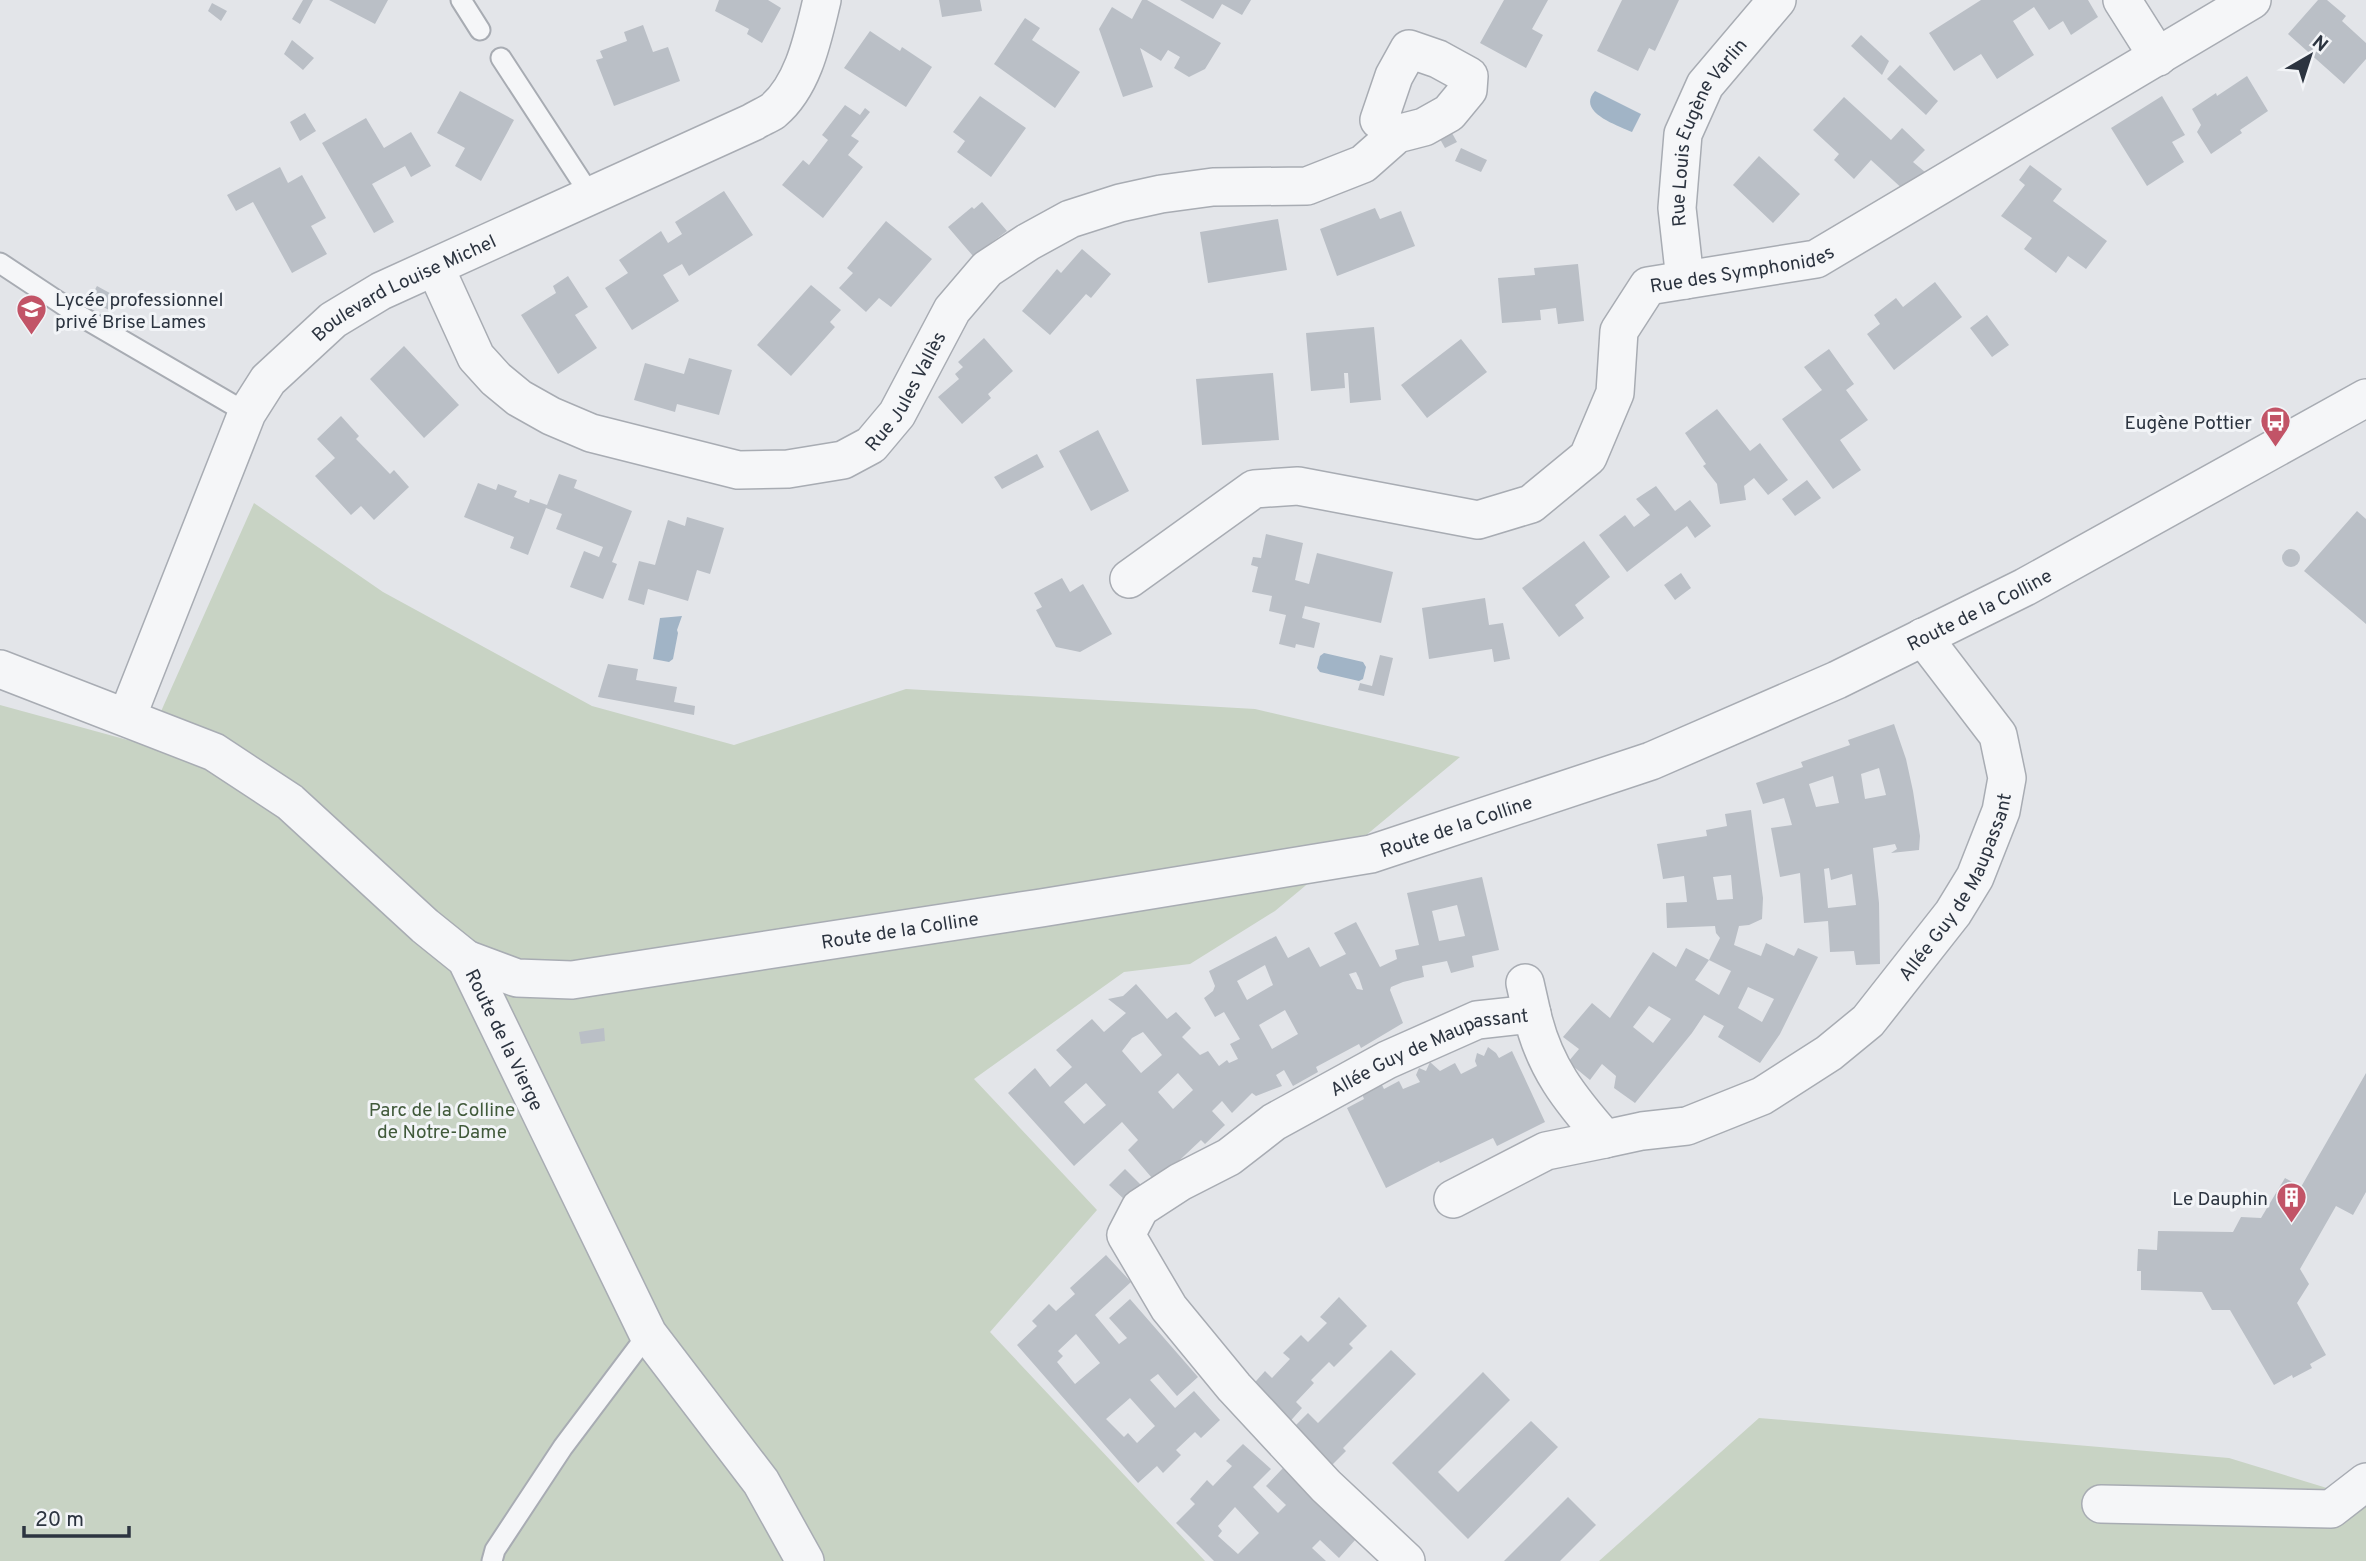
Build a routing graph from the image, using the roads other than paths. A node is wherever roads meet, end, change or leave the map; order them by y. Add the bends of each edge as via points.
1 (461, 0) edge
2 (822, 0) edge
3 (1777, 0) edge
4 (2122, 0) edge
5 (2252, 0) edge
6 (480, 30) dead end
7 (2158, 57) junction
8 (501, 58) dead end
9 (1397, 134) dead end
10 (591, 196) junction
11 (0, 264) edge
12 (435, 267) junction
13 (1685, 281) junction
14 (2366, 398) edge
15 (247, 412) junction
16 (1129, 579) dead end
17 (1923, 637) junction
18 (0, 669) edge
19 (127, 717) junction
20 (466, 959) junction
21 (1605, 1139) junction
22 (1453, 1199) dead end
23 (648, 1334) junction
24 (2366, 1482) edge
25 (2101, 1504) dead end
26 (492, 1561) edge
27 (805, 1561) edge
28 (1406, 1561) edge

1 - 6 lane
2 - 10 street, Boulevard Louise Michel via 799,73 772,111
3 - 13 street, Rue Louis Eugène Varlin via 1705,85 1683,134 1677,208
4 - 7 street
5 - 7 street, Rue des Symphonides
7 - 13 street, Rue des Symphonides via 1816,259
8 - 10 lane
9 - 12 street, Rue Jules Vallès via 1363,164 1307,186 1174,192 1070,219 987,269 952,310 897,414 871,445 843,460 788,469 738,470 591,433 519,398 476,357
10 - 12 street, Boulevard Louise Michel
11 - 15 lane
12 - 15 street, Boulevard Louise Michel via 381,291 333,320 268,380
13 - 16 street, Rue des Symphonides via 1648,286 1619,331 1615,393 1588,457 1531,504 1478,520 1298,486 1254,489
14 - 17 street, Route de la Colline via 2025,587
15 - 19 street, Boulevard Louise Michel
17 - 20 street, Route de la Colline via 1651,761 1371,854 572,981 517,978
17 - 21 street, Allée Guy de Maupassant via 1998,735 2007,778 2001,811 1975,877 1953,913 1868,1021 1829,1053 1762,1096 1687,1126
18 - 19 street, Route de la Vierge
19 - 20 street, Route de la Vierge via 214,751 290,802
20 - 23 street, Route de la Vierge
21 - 22 street via 1546,1151
21 - 28 street, Allée Guy de Maupassant via 1553,1074 1529,998 1364,1073 1274,1122 1229,1157 1140,1208 1126,1235 1169,1308 1234,1387 1326,1486
23 - 26 lane via 564,1447
23 - 27 street, Route de la Vierge via 761,1482
24 - 25 street via 2331,1509

